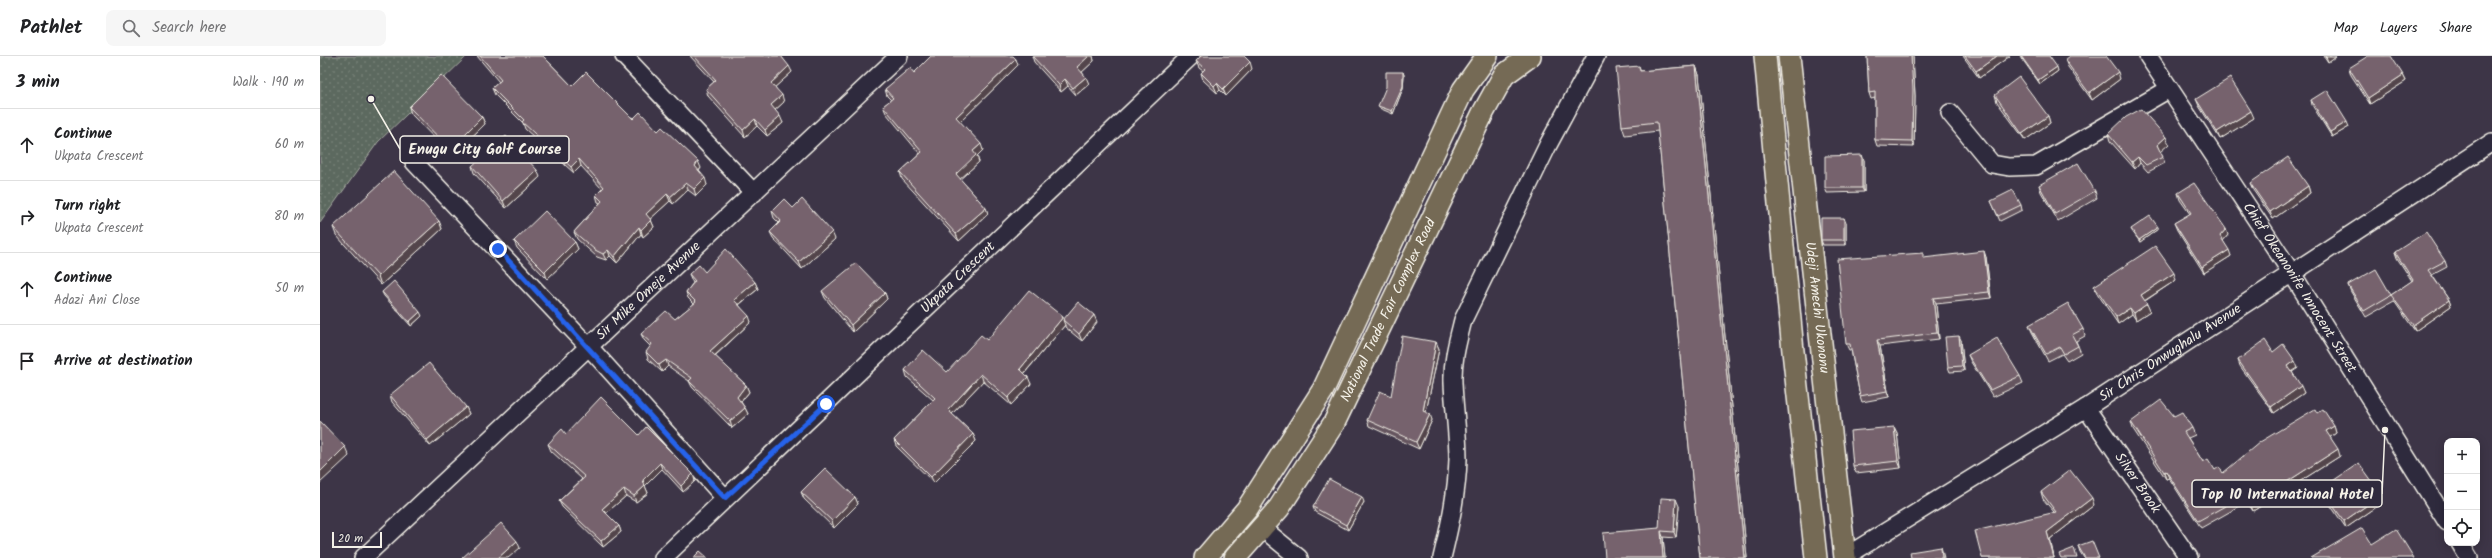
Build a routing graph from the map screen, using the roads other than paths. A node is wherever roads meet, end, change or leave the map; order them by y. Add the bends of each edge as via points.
1 (624, 56) edge
2 (899, 56) edge
3 (1191, 56) edge
4 (1487, 56) edge
5 (1530, 56) edge
6 (1596, 56) edge
7 (1765, 56) edge
8 (1789, 56) edge
9 (2148, 56) edge
10 (2169, 89) junction
11 (1950, 113) dead end
12 (2492, 142) edge
13 (414, 162) dead end
14 (754, 193) junction
15 (2291, 272) junction
16 (589, 348) junction
17 (2086, 408) junction
18 (725, 498) junction
19 (2444, 517) edge
20 (1261, 527) junction
21 (2462, 546) edge
22 (1845, 557) edge
23 (363, 558) edge
24 (663, 558) edge
25 (1205, 558) edge
26 (1235, 558) edge
27 (1299, 558) edge
28 (1442, 558) edge
29 (1816, 558) edge
30 (2189, 558) edge
31 (2469, 558) edge

1 - 14 street
2 - 14 street, Sir Mike Omeje Avenue
3 - 18 street, Ukpata Crescent
4 - 25 main road, National Trade Fair Complex Road via 1463,90 1323,390 1247,509
5 - 20 main road, National Trade Fair Complex Road via 1504,75 1445,191 1334,423 1279,508
6 - 28 street via 1548,145 1463,320 1456,347 1453,381 1458,458 1456,492
7 - 29 main road, Udeji Amechi Ukononu via 1792,343
8 - 22 main road, Udeji Amechi Ukononu
9 - 10 street, Chief Okeanonife Innocent Street
10 - 11 street via 2036,166 2024,168 1992,164
10 - 15 street, Chief Okeanonife Innocent Street
12 - 15 street, Sir Chris Onwughalu Avenue
13 - 16 street
14 - 16 street, Sir Mike Omeje Avenue
15 - 17 street, Sir Chris Onwughalu Avenue
15 - 19 street, Chief Okeanonife Innocent Street
16 - 18 street
16 - 23 street, Sir Mike Omeje Avenue
17 - 22 street, Sir Chris Onwughalu Avenue
17 - 30 street, Silver Brook
18 - 24 street, Ukpata Crescent
20 - 26 main road, National Trade Fair Complex Road
20 - 27 street
21 - 31 street

